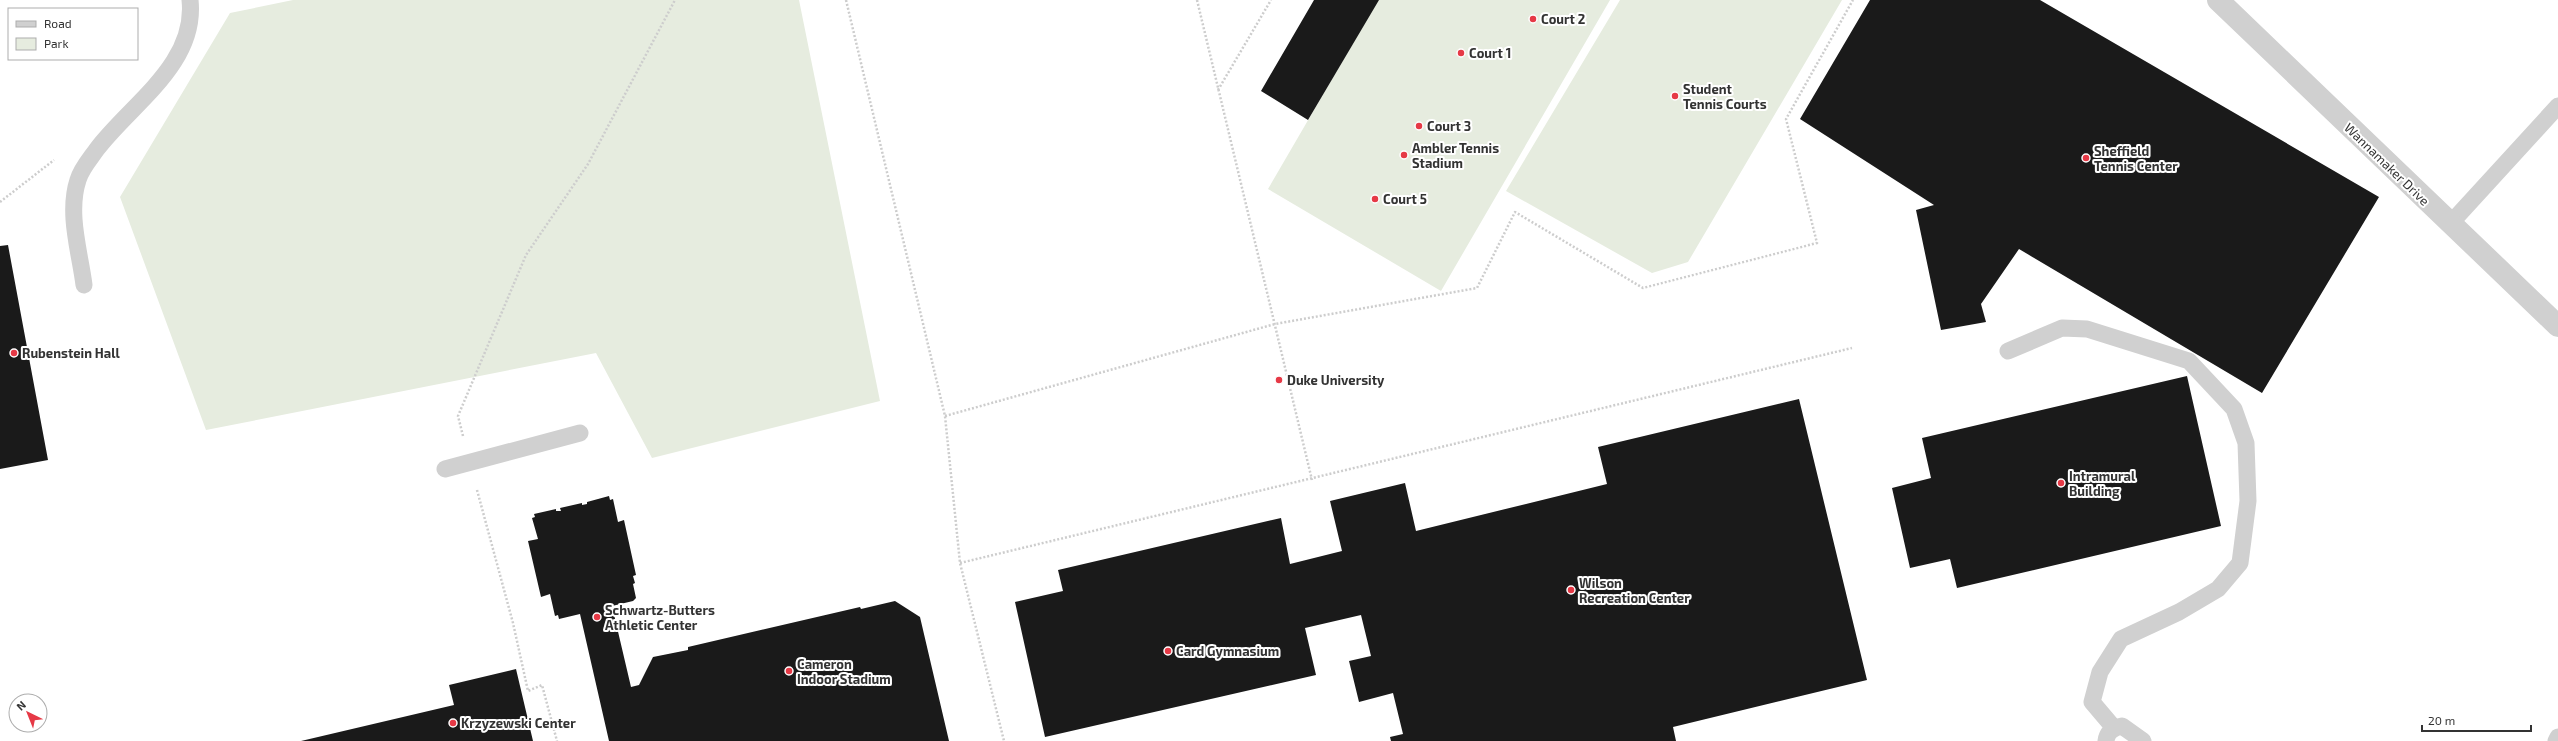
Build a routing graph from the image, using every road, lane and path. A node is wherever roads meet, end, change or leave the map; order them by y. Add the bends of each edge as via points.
1 (190, 0) edge
2 (675, 0) edge
3 (846, 0) edge
4 (1197, 0) edge
5 (1271, 0) edge
6 (1853, 0) edge
7 (2218, 0) edge
8 (1218, 91) junction
9 (2558, 106) edge
10 (2450, 224) junction
11 (84, 285) dead end
12 (1275, 324) junction
13 (2558, 326) edge
14 (1852, 348) dead end
15 (2008, 351) dead end
16 (945, 416) junction
17 (580, 433) dead end
18 (470, 463) junction
19 (445, 470) dead end
20 (1312, 480) junction
21 (960, 563) junction
22 (2110, 734) edge
23 (2558, 738) edge
24 (557, 741) edge
25 (1004, 741) edge
26 (2143, 741) edge
27 (2556, 741) edge

1 - 11 lane via 187,36 176,58 155,86 108,134 89,159 78,180 73,208
2 - 18 path via 588,164 526,255 458,416
3 - 16 path
4 - 8 path
5 - 8 path
6 - 12 path via 1786,119 1817,243 1643,288 1515,212 1477,288
7 - 10 street, Wannamaker Drive
8 - 12 path
9 - 10 lane
10 - 13 street, Wannamaker Drive
12 - 16 path
12 - 20 path
14 - 20 path
15 - 22 lane via 2062,328 2086,329 2189,361 2234,409 2246,444 2248,500 2240,563 2218,589 2179,612 2121,639 2100,672 2092,702
16 - 21 path
17 - 18 lane
18 - 19 lane
18 - 24 path via 513,623 528,691 542,685
20 - 21 path
21 - 25 path
22 - 26 lane via 2122,726
23 - 27 lane

